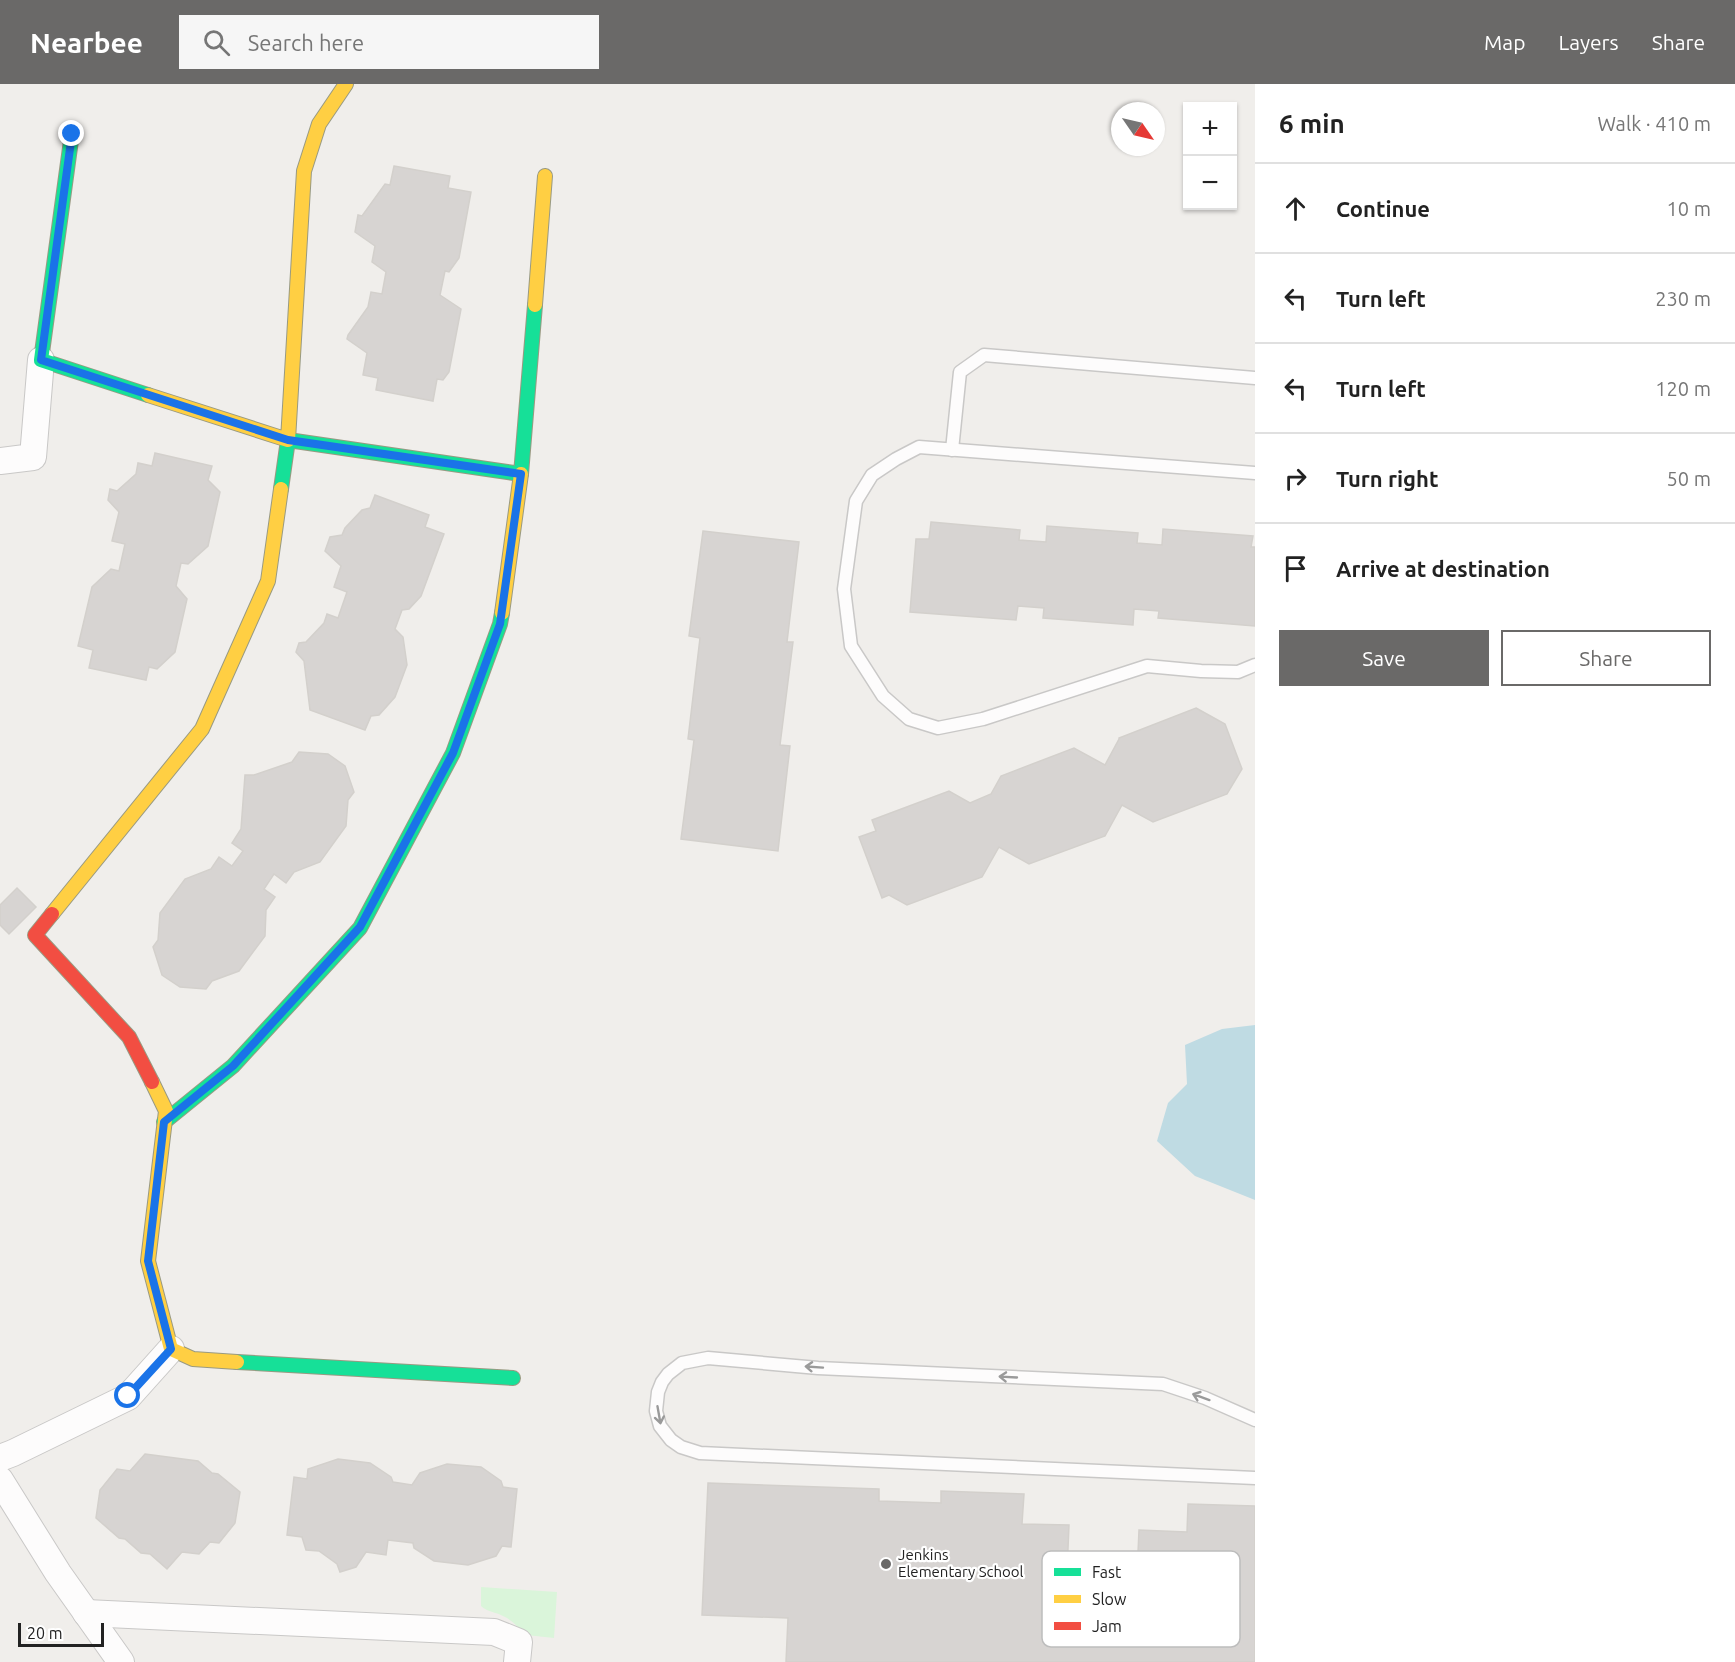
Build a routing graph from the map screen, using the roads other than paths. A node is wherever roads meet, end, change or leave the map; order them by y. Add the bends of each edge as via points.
1 (346, 84) edge
2 (72, 134) dead end
3 (545, 176) dead end
4 (41, 360) junction
5 (1255, 378) edge
6 (288, 440) junction
7 (952, 450) junction
8 (0, 460) edge
9 (1255, 473) edge
10 (521, 474) junction
11 (1255, 665) edge
12 (164, 1122) junction
13 (171, 1349) junction
14 (513, 1378) dead end
15 (1255, 1420) edge
16 (0, 1458) edge
17 (1255, 1478) edge
18 (0, 1480) edge
19 (86, 1613) junction
20 (121, 1662) edge
21 (517, 1662) edge

1 - 6 street via 319,124 304,171
2 - 4 street
3 - 10 street
4 - 6 street
4 - 8 street via 33,457
5 - 7 lane via 984,355 960,372
6 - 10 street
6 - 12 street via 268,581 202,729 35,935 129,1037 165,1112
7 - 9 lane
7 - 11 lane via 919,447 896,459 872,475 856,501 844,589 851,646 883,696 909,719 938,728 983,719 1147,666 1238,672
10 - 12 street via 500,624 453,753 360,927 233,1066
12 - 13 street via 148,1261
13 - 14 street via 193,1359
13 - 16 street via 128,1396
15 -> 17 lane via 1162,1384 818,1368 708,1358 681,1363 668,1374 658,1392 656,1411 660,1426 671,1440 700,1453
18 - 19 street
19 - 20 street
19 - 21 street via 494,1632 519,1642

